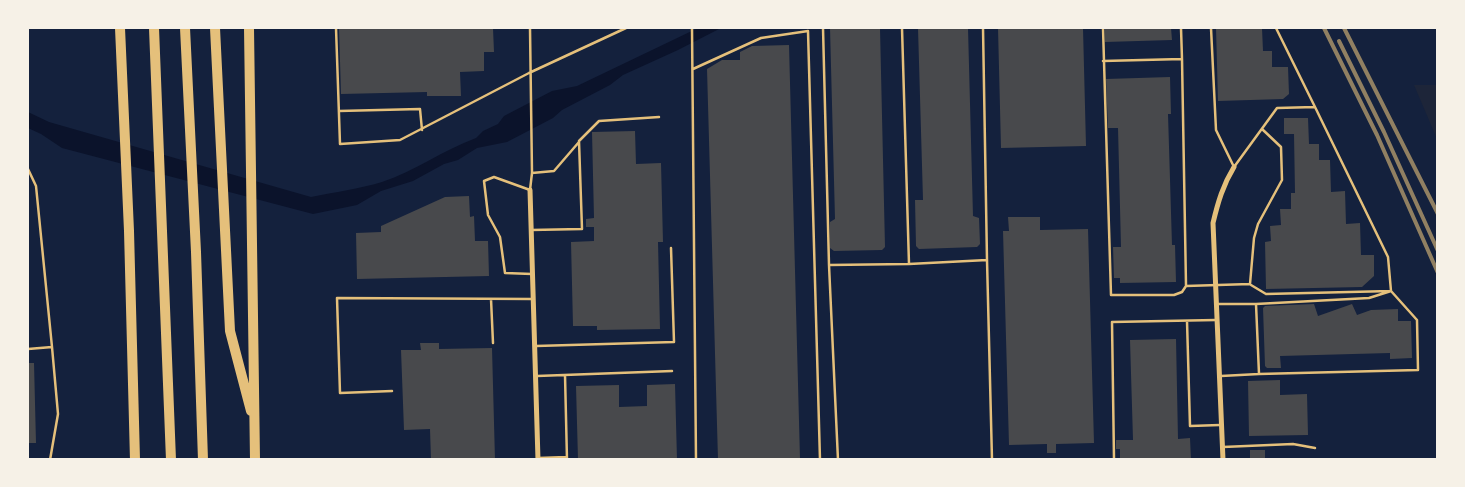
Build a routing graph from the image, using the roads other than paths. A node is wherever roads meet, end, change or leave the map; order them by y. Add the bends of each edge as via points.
1 (120, 28) edge
2 (154, 28) edge
3 (185, 28) edge
4 (214, 28) edge
5 (249, 28) edge
6 (336, 28) edge
7 (530, 28) edge
8 (626, 28) edge
9 (692, 28) edge
10 (823, 28) edge
11 (902, 28) edge
12 (983, 28) edge
13 (1102, 28) edge
14 (1182, 28) edge
15 (1211, 28) edge
16 (1276, 28) edge
17 (1182, 59) junction
18 (1103, 61) junction
19 (693, 69) junction
20 (529, 73) junction
21 (1315, 107) junction
22 (339, 111) junction
23 (658, 117) dead end
24 (1262, 129) junction
25 (422, 130) junction
26 (580, 141) junction
27 (1234, 167) junction
28 (28, 169) edge
29 (532, 174) junction
30 (530, 190) junction
31 (531, 230) junction
32 (671, 248) dead end
33 (987, 260) junction
34 (908, 264) junction
35 (829, 266) junction
36 (532, 274) junction
37 (1250, 284) junction
38 (1216, 285) junction
39 (1186, 286) junction
40 (1391, 291) junction
41 (491, 299) junction
42 (533, 299) junction
43 (1217, 304) junction
44 (1256, 304) junction
45 (1218, 320) junction
46 (1187, 321) junction
47 (493, 343) dead end
48 (535, 346) junction
49 (28, 348) edge
50 (52, 348) junction
51 (672, 371) dead end
52 (1259, 374) junction
53 (565, 375) junction
54 (535, 376) junction
55 (1220, 376) junction
56 (392, 392) dead end
57 (1222, 425) junction
58 (255, 427) junction
59 (1223, 447) junction
60 (1315, 448) dead end
61 (567, 458) edge
62 (538, 459) edge
63 (1114, 459) edge
64 (50, 460) edge
65 (135, 460) edge
66 (171, 460) edge
67 (203, 460) edge
68 (255, 460) edge
69 (696, 460) edge
70 (820, 460) edge
71 (838, 460) edge
72 (992, 460) edge
73 (1223, 460) edge

1 - 65 highway
2 - 66 highway
3 - 67 highway
4 - 58 highway via 230,331
5 - 58 highway
6 - 22 lane
7 - 20 lane
8 - 20 lane
9 - 19 lane
10 - 35 lane
11 - 34 lane
12 - 33 lane
13 - 18 lane
14 - 17 lane
15 - 27 lane via 1216,130
16 - 21 lane
17 - 18 lane
17 - 39 lane
18 - 39 lane via 1111,295 1174,295
19 - 69 lane
19 - 70 lane via 761,38 808,31
20 - 25 lane
20 - 29 lane
21 - 24 lane via 1277,108
21 - 40 lane via 1388,257
22 - 25 lane via 420,109
22 - 25 lane via 340,144 400,140
23 - 26 lane via 599,121
24 - 27 lane
24 - 37 lane via 1281,147 1282,180 1258,224
26 - 29 lane via 554,171
26 - 31 lane via 582,229
27 - 38 street via 1218,200 1214,223
28 - 50 lane via 36,186
29 - 30 lane
30 - 31 street
30 - 36 lane via 494,177 484,181 488,215 500,237 504,273
31 - 36 street
32 - 48 lane via 674,342
33 - 34 lane
33 - 72 lane
34 - 35 lane
35 - 71 lane
36 - 42 street
37 - 38 lane
37 - 40 lane via 1266,294
38 - 39 lane
38 - 43 street
40 - 44 lane via 1369,298
40 - 52 lane via 1417,320 1418,370
41 - 42 lane
41 - 47 lane
41 - 56 lane via 337,298 340,393
42 - 48 street
43 - 44 lane
43 - 45 street
44 - 52 lane
45 - 46 lane
45 - 55 street
46 - 57 lane via 1190,426
46 - 63 lane via 1112,322
48 - 54 street
49 - 50 lane
50 - 64 lane via 58,414
51 - 53 lane
52 - 55 lane
53 - 54 lane
53 - 61 lane
54 - 62 street
55 - 57 street
57 - 59 street
58 - 68 highway
59 - 60 lane via 1293,444
59 - 73 street
61 - 62 lane

